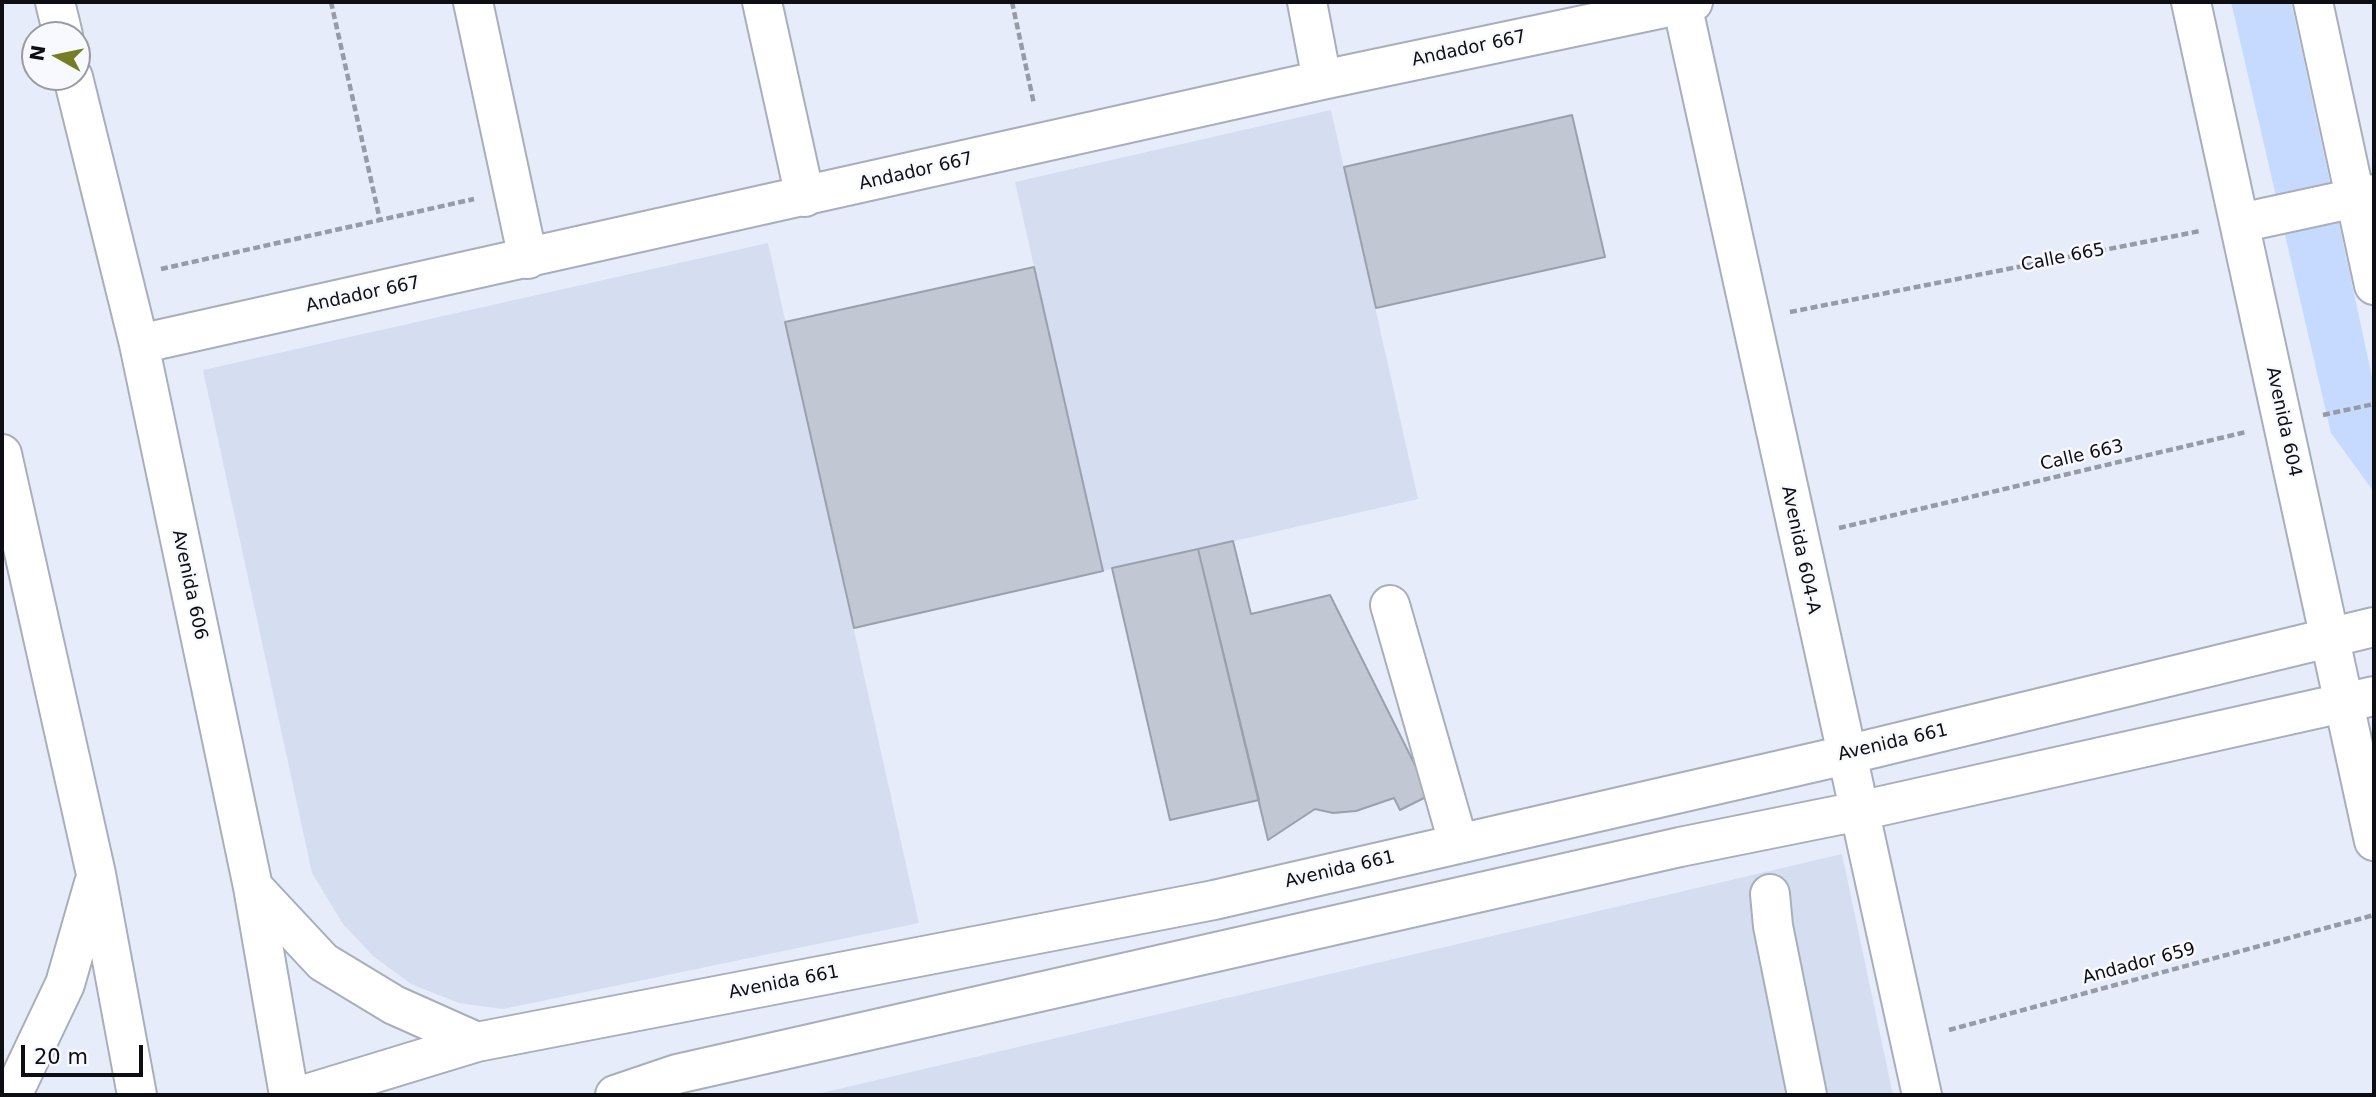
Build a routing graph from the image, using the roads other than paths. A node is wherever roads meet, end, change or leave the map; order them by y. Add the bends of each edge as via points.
1 (55, 2) edge
2 (473, 2) edge
3 (762, 2) edge
4 (1307, 2) edge
5 (2192, 2) edge
6 (2313, 2) edge
7 (1687, 3) edge
8 (1594, 12) edge
9 (60, 21) edge
10 (1322, 80) junction
11 (76, 91) edge
12 (2365, 195) edge
13 (805, 197) junction
14 (2240, 223) junction
15 (528, 259) junction
16 (2374, 285) edge
17 (139, 344) junction
18 (2, 454) edge
19 (1391, 605) dead end
20 (2374, 627) edge
21 (2330, 638) junction
22 (2359, 699) edge
23 (1846, 755) junction
24 (1669, 794) junction
25 (1859, 811) junction
26 (2374, 841) edge
27 (1458, 842) junction
28 (1680, 847) junction
29 (96, 874) junction
30 (253, 887) junction
31 (1770, 894) dead end
32 (477, 1042) junction
33 (7, 1095) edge
34 (137, 1095) edge
35 (289, 1095) edge
36 (303, 1095) edge
37 (615, 1095) edge
38 (1807, 1095) edge
39 (1922, 1095) edge

1 - 9 street
2 - 15 street
3 - 13 street
4 - 10 street
5 - 14 street, Avenida 604
6 - 12 street
7 - 8 street, Andador 667
7 - 23 street, Avenida 604-A
8 - 10 street, Andador 667
10 - 13 street, Andador 667
11 - 17 street, Avenida 606
12 - 14 street
12 - 16 street
13 - 15 street, Andador 667
14 - 21 street, Avenida 604
15 - 17 street, Andador 667
17 - 30 street, Avenida 606
18 - 29 street
19 - 27 street
20 - 21 street, Avenida 661
21 - 22 street, Avenida 604
21 - 23 street, Avenida 661
22 - 25 street
22 - 26 street, Avenida 604
23 - 24 street, Avenida 661
23 - 25 street, Avenida 604-A
24 - 27 street, Avenida 661
24 - 28 street
25 - 28 street
25 - 39 street, Avenida 604-A
27 - 32 street, Avenida 661 via 1213,900
28 - 37 street via 677,1074
29 - 33 street via 65,984 17,1085
29 - 34 street
30 - 32 street via 323,962 394,1005
30 - 35 street, Avenida 606
31 - 38 street
32 - 36 street, Avenida 661

